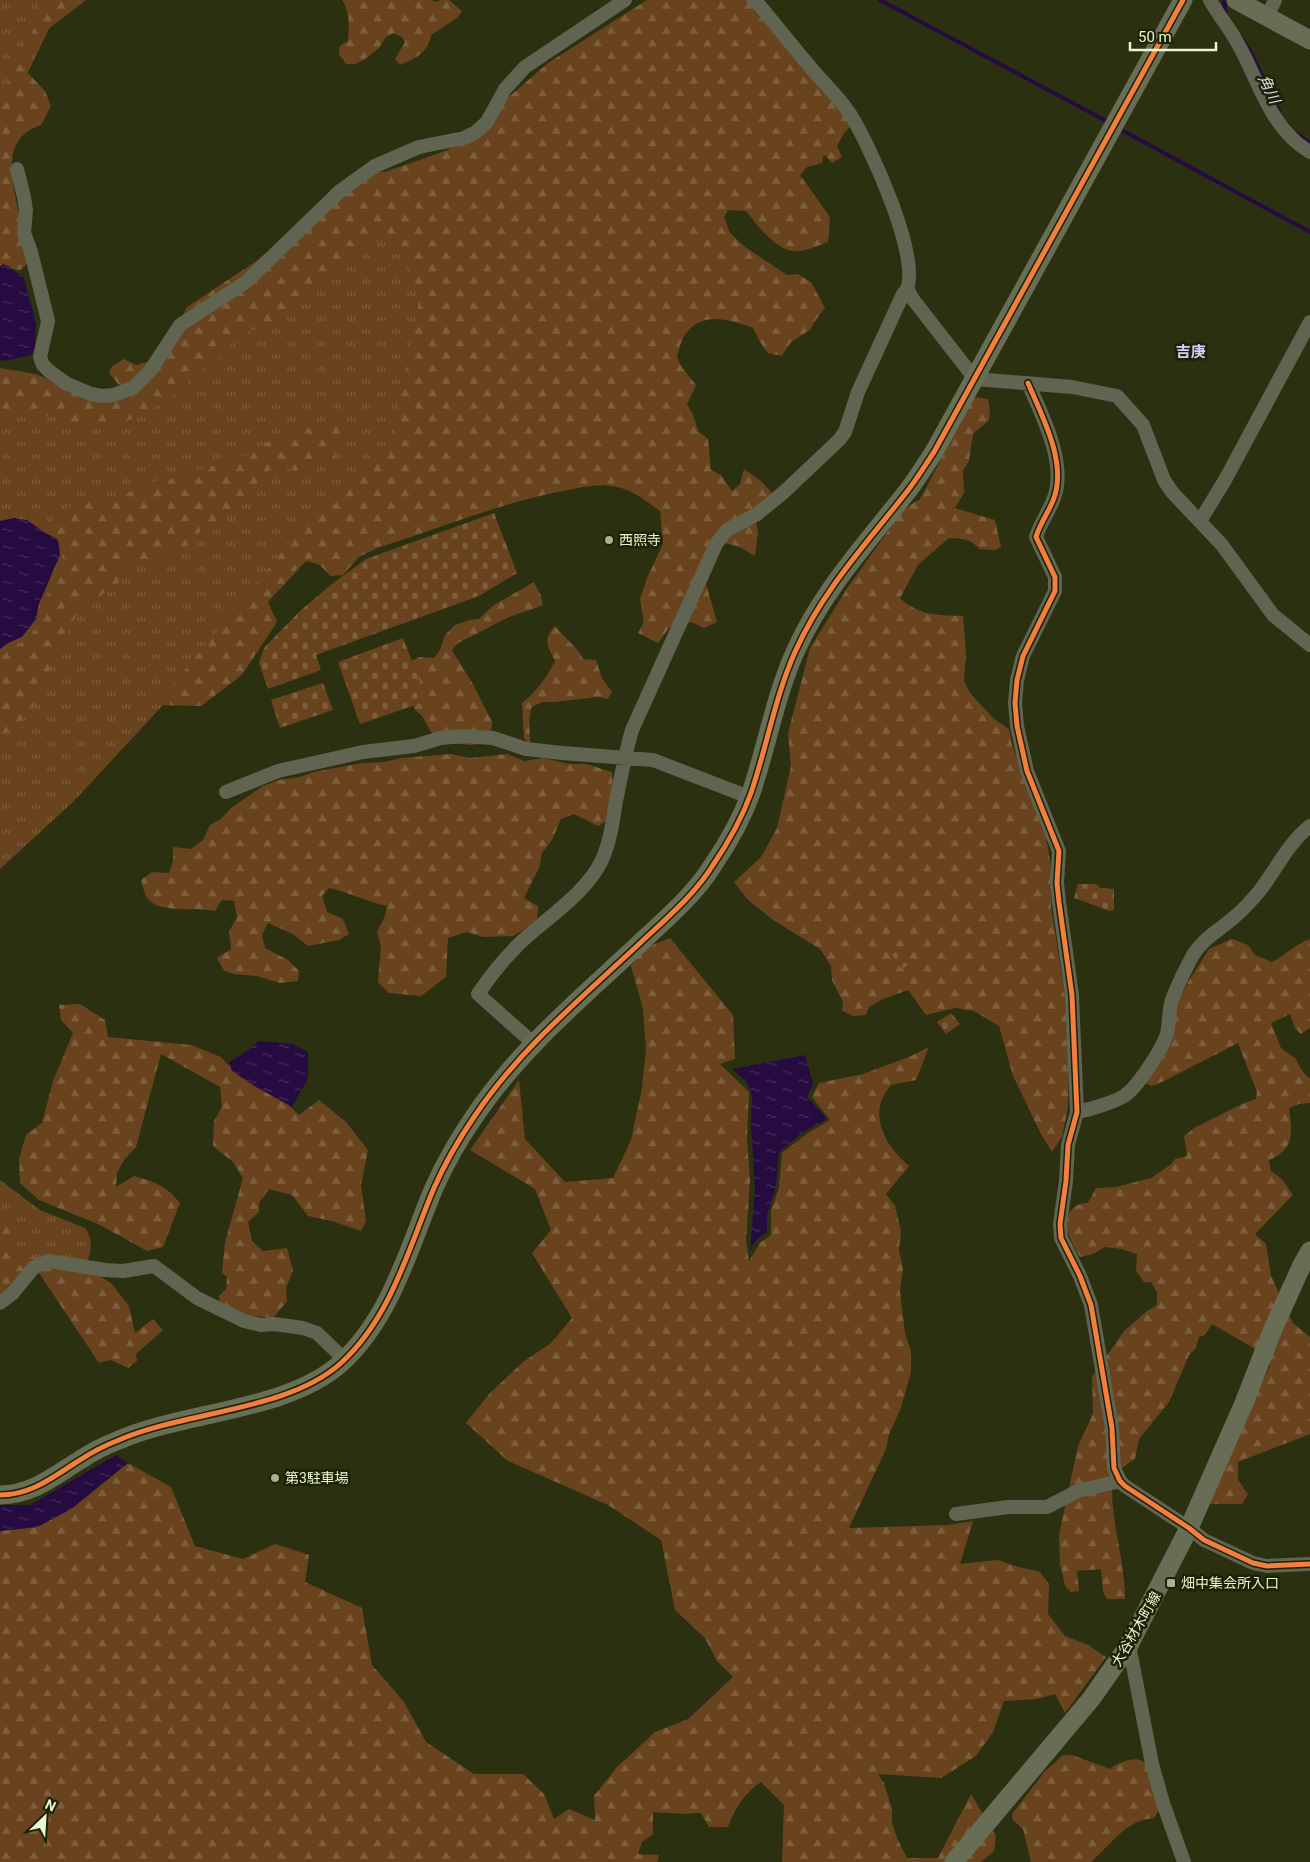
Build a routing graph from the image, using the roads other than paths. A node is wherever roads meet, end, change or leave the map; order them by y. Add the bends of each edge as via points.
1 (625, 0) edge
2 (753, 0) edge
3 (1183, 0) edge
4 (1210, 0) edge
5 (1236, 0) edge
6 (1276, 0) edge
7 (1267, 17) junction
8 (1310, 40) edge
9 (1310, 152) edge
10 (17, 169) dead end
11 (908, 290) junction
12 (1310, 322) edge
13 (975, 379) junction
14 (1028, 384) junction
15 (1200, 521) junction
16 (1310, 645) edge
17 (624, 757) junction
18 (226, 792) dead end
19 (749, 797) junction
20 (1310, 826) edge
21 (534, 1043) junction
22 (1078, 1112) junction
23 (1310, 1251) edge
24 (0, 1303) edge
25 (345, 1360) junction
26 (1120, 1481) junction
27 (0, 1495) edge
28 (956, 1514) dead end
29 (1189, 1528) junction
30 (1310, 1564) edge
31 (1129, 1645) junction
32 (954, 1862) edge
33 (1184, 1862) edge

1 - 10 street via 525,67 505,89 487,122 476,132 464,138 419,147 375,166 352,182 246,282 180,325 150,371 134,387 114,395 91,394 79,389 43,365 40,357 48,321 24,233 26,210
2 - 11 street via 835,93 860,131 894,208 906,245
3 - 13 street
4 - 9 street via 1237,41 1273,116
5 - 7 street
6 - 7 street
7 - 8 street
11 - 13 street
11 - 17 street via 903,294 839,440 784,492 757,514 727,530 716,544 632,730
12 - 15 street
13 - 14 street
13 - 19 street via 911,486 819,606 782,686
14 - 15 street via 1072,387 1117,396 1143,425 1164,480
14 - 22 street via 1050,435 1057,468 1054,498 1036,537 1056,584 1023,656 1015,703 1027,771 1059,851 1057,884 1072,995
15 - 16 street via 1222,544 1273,615
17 - 18 street via 562,754 526,749 493,738 463,736 363,752 278,771
17 - 19 street via 653,760
17 - 21 street via 611,830 596,872 496,967 478,994
19 - 21 street via 732,834 696,887
20 - 22 street via 1286,852 1260,890 1233,919 1206,938 1194,954 1174,993 1161,1048 1140,1079 1125,1096
21 - 25 street via 492,1091 457,1143 436,1183 392,1289 363,1340
22 - 26 street via 1068,1145 1061,1238 1091,1305 1110,1419 1114,1468
23 - 29 street, 大谷材木町線 via 1273,1329
24 - 25 street via 12,1294 34,1267 49,1261 123,1271 154,1266 197,1298 244,1322 303,1328 317,1333
25 - 27 street via 326,1374 282,1396 120,1439 31,1489
26 - 28 street via 1078,1491 1047,1507 1008,1507
26 - 29 street
29 - 30 street via 1204,1540 1253,1563 1267,1566
29 - 31 street, 大谷材木町線
31 - 32 street, 大谷材木町線 via 1091,1699
31 - 33 street via 1152,1764

